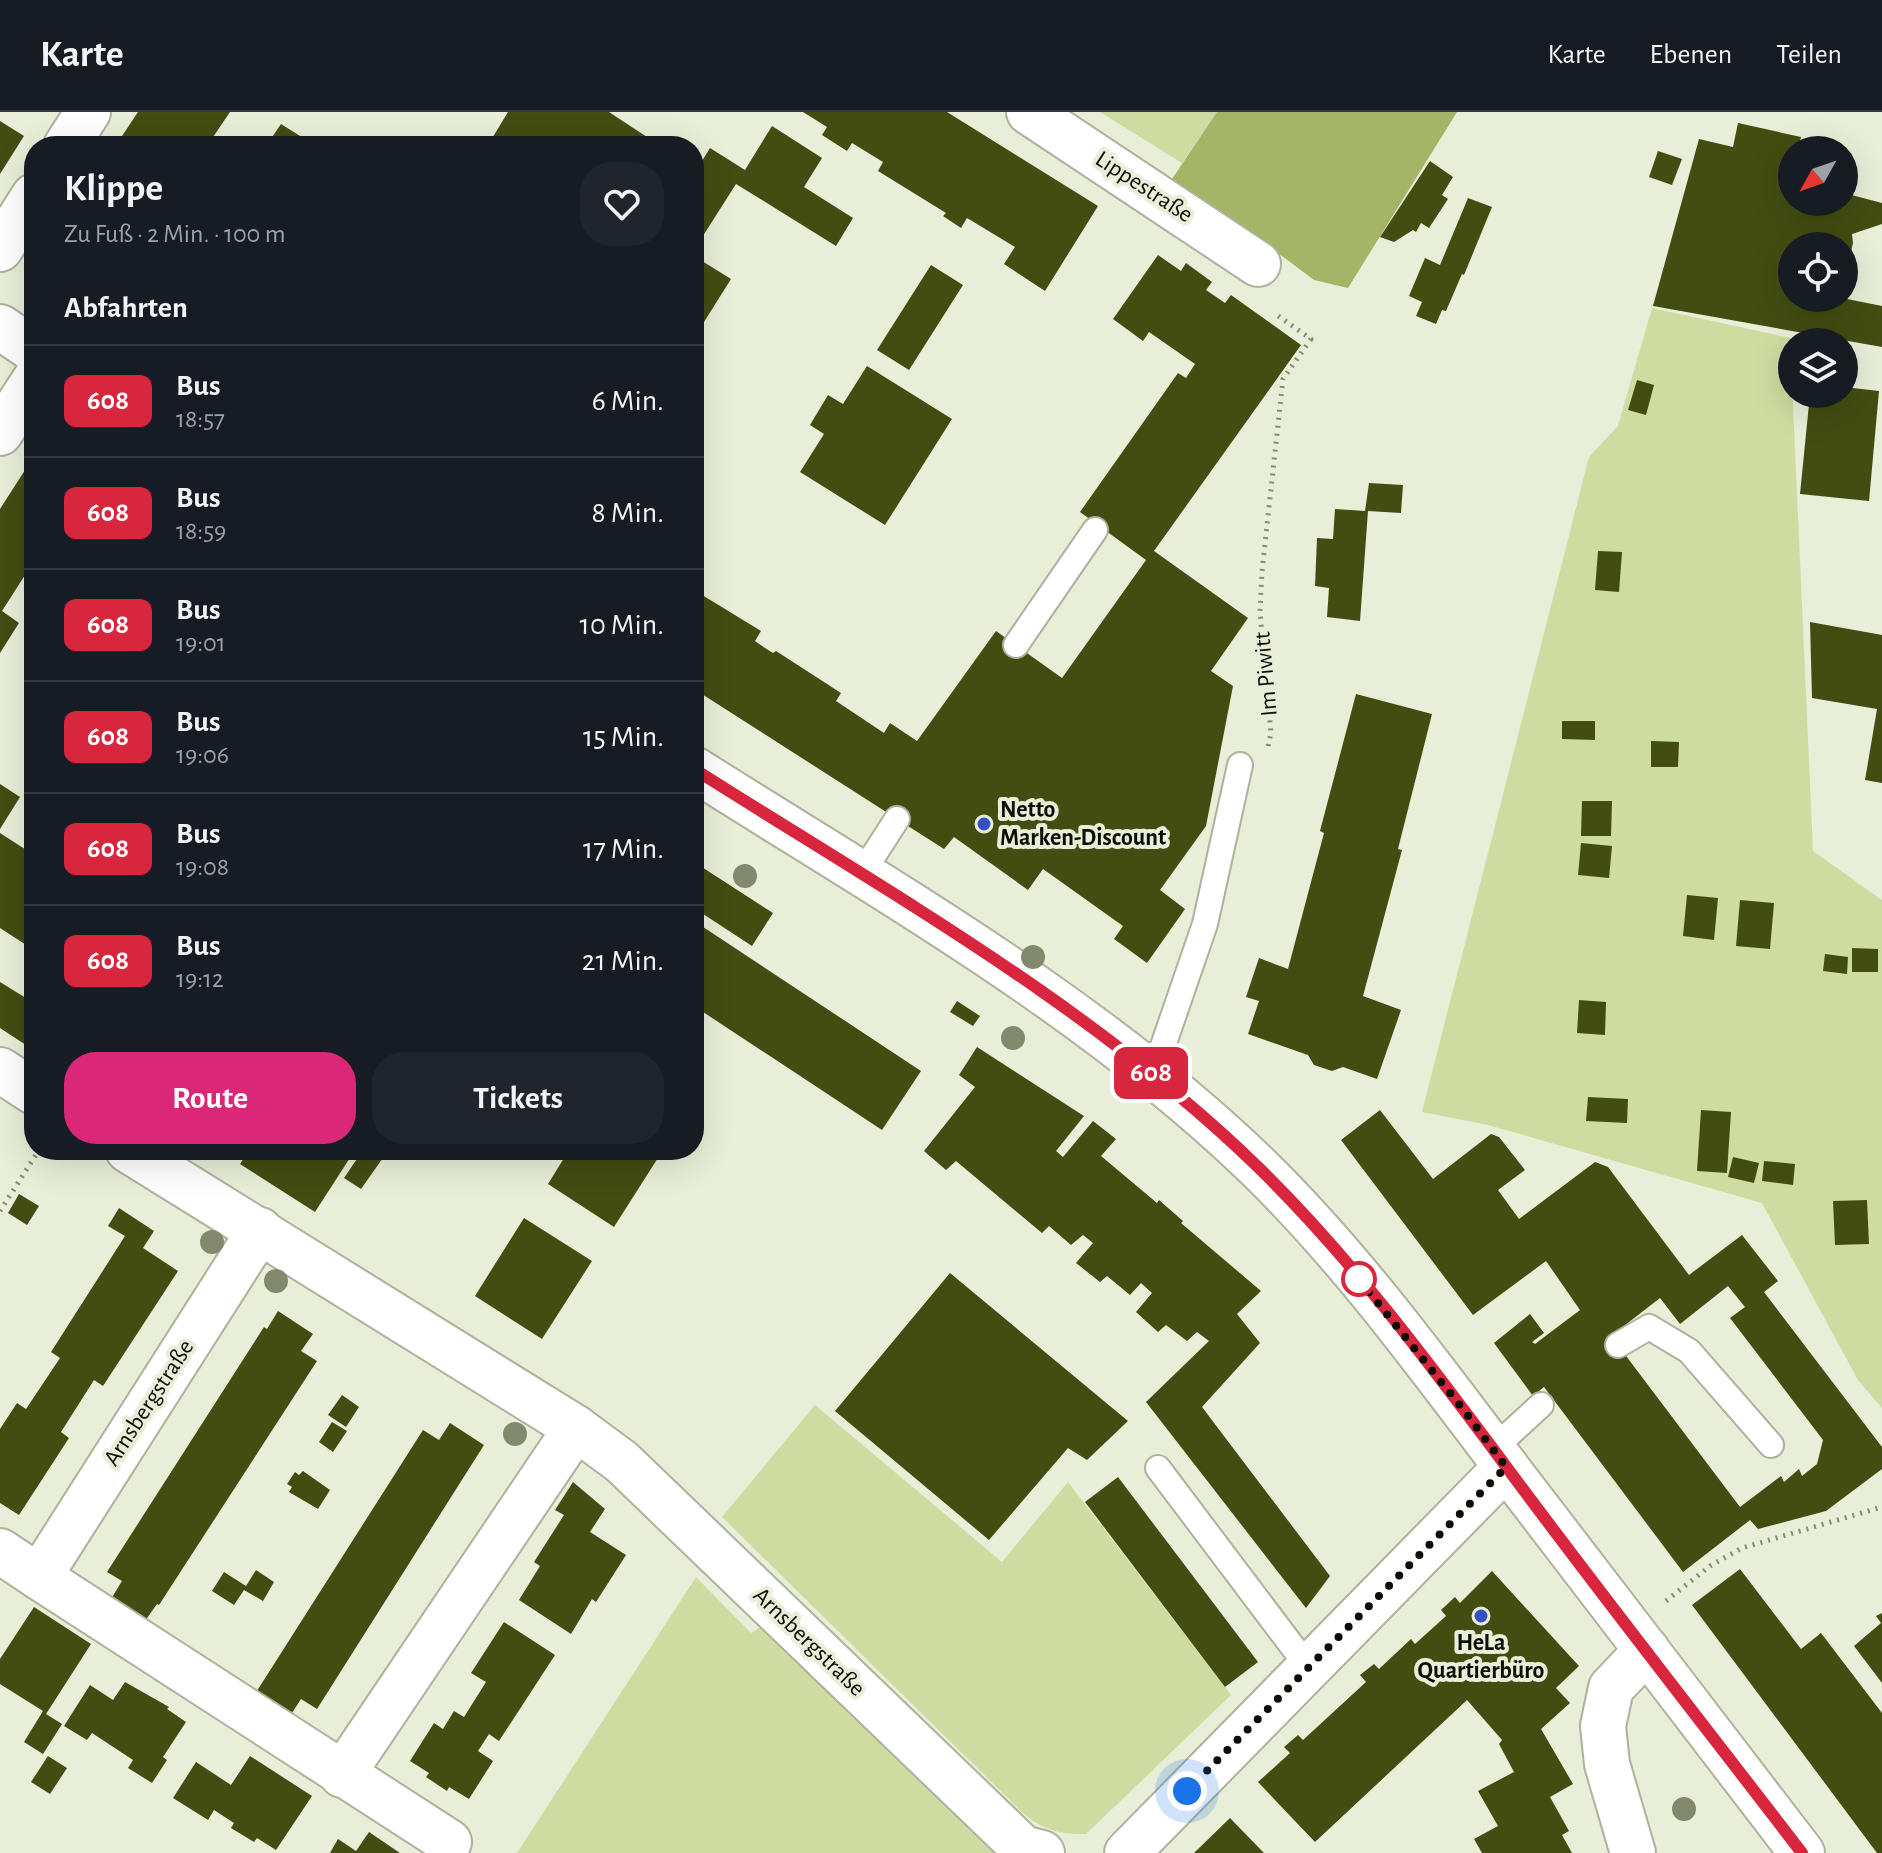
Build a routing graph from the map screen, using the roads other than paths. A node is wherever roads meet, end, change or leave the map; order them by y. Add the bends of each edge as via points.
1 (88, 112) edge
2 (1029, 112) edge
3 (72, 136) edge
4 (24, 212) edge
5 (0, 249) edge
6 (1258, 264) dead end
7 (0, 327) edge
8 (24, 343) edge
9 (24, 396) edge
10 (0, 433) edge
11 (1095, 530) dead end
12 (1016, 645) dead end
13 (1240, 768) road end
14 (704, 775) edge
15 (897, 819) dead end
16 (861, 875) junction
17 (0, 1070) edge
18 (1153, 1075) junction
19 (24, 1086) edge
20 (144, 1160) edge
21 (260, 1230) junction
22 (1618, 1345) dead end
23 (1541, 1405) dead end
24 (576, 1428) junction
25 (1771, 1445) dead end
26 (1500, 1458) junction
27 (1158, 1468) dead end
28 (0, 1551) edge
29 (39, 1577) junction
30 (1647, 1650) junction
31 (1308, 1667) junction
32 (342, 1775) junction
33 (449, 1842) dead end
34 (1042, 1853) edge
35 (1127, 1853) edge
36 (1633, 1853) edge
37 (1802, 1853) edge

1 - 3 street
2 - 6 street, Lippestraße
4 - 5 street
7 - 8 street
9 - 10 street
11 - 12 lane
13 - 18 lane via 1205,924
14 - 16 street
15 - 16 lane
16 - 18 street via 998,961
17 - 19 street
18 - 26 street via 1317,1227
20 - 21 street, Arnsbergstraße
21 - 24 street, Arnsbergstraße
21 - 29 street, Arnsbergstraße
22 - 25 lane via 1649,1327 1689,1351
23 - 26 lane
24 - 32 street
24 - 34 street, Arnsbergstraße via 622,1462 1023,1848
26 - 30 street
26 - 31 street
27 - 31 lane
28 - 29 street
29 - 32 street
30 - 36 street via 1611,1688 1603,1726 1607,1764
30 - 37 street
31 - 35 street
32 - 33 street

